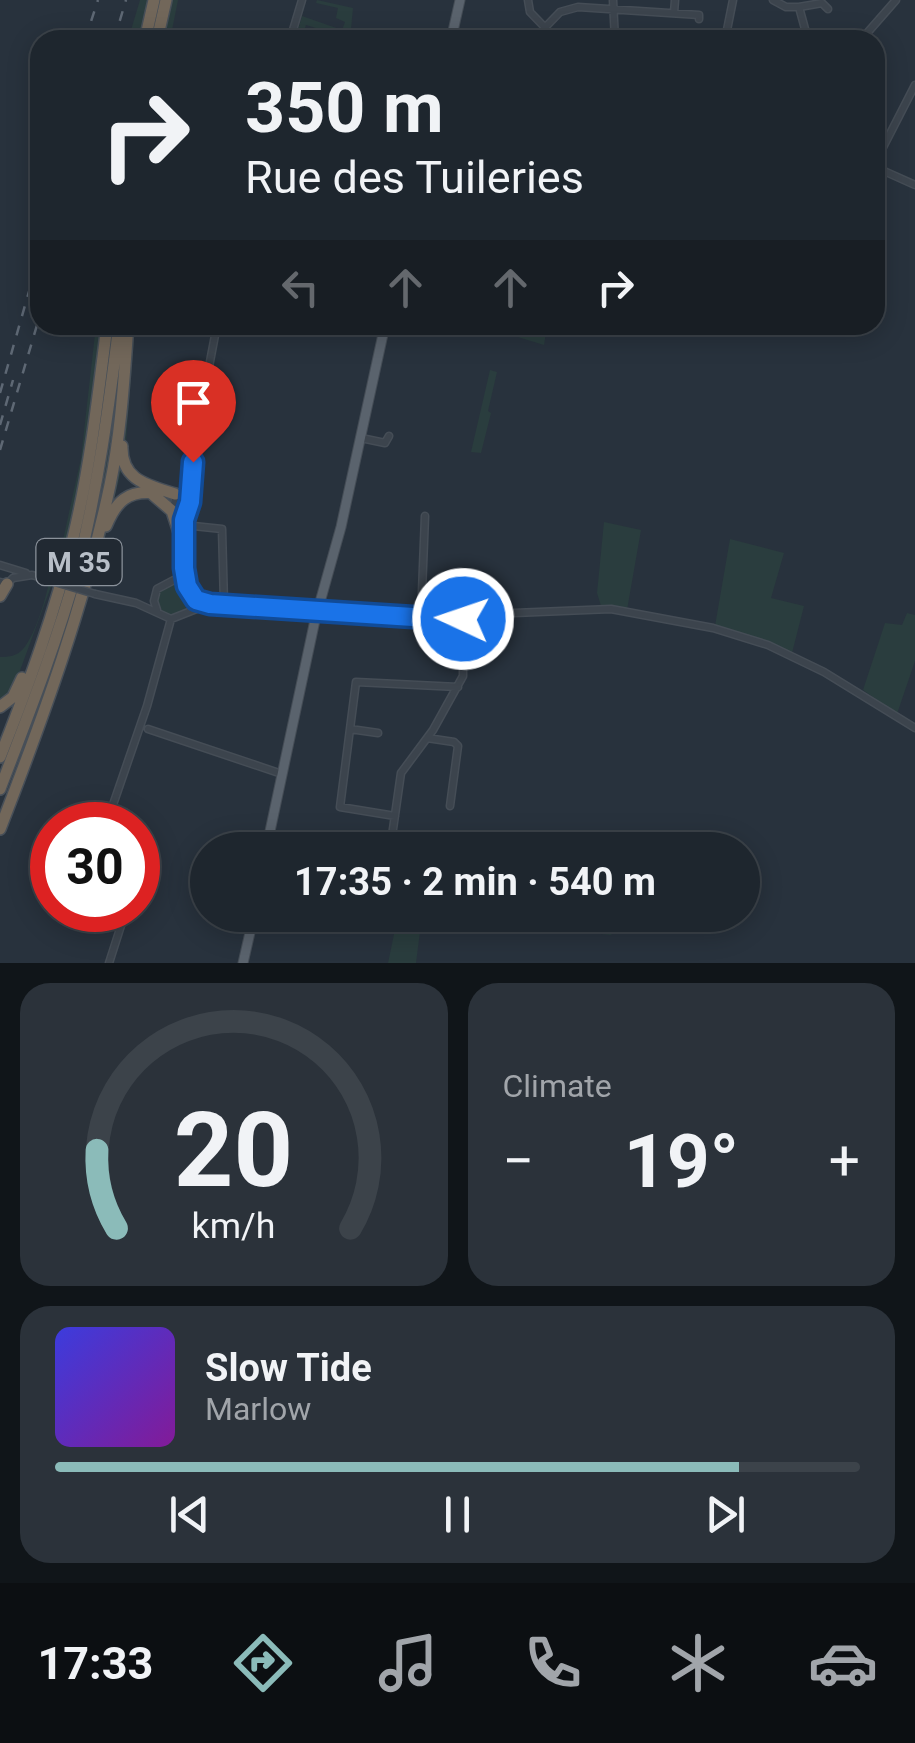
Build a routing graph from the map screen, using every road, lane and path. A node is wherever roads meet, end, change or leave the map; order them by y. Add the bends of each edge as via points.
1 (154, 0) edge
2 (166, 0) edge
3 (302, 0) edge
4 (460, 0) edge
5 (528, 0) edge
6 (614, 0) edge
7 (675, 0) edge
8 (733, 0) edge
9 (774, 0) edge
10 (896, 0) edge
11 (799, 7) junction
12 (828, 8) dead end
13 (612, 10) junction
14 (674, 13) junction
15 (699, 19) dead end
16 (544, 28) joint
17 (147, 30) edge
18 (159, 30) edge
19 (293, 30) edge
20 (453, 30) edge
21 (614, 30) edge
22 (727, 30) edge
23 (805, 30) edge
24 (870, 30) edge
25 (915, 85) edge
26 (905, 104) junction
27 (915, 109) edge
28 (885, 145) edge
29 (885, 170) edge
30 (915, 185) edge
31 (106, 335) edge
32 (118, 335) edge
33 (127, 335) edge
34 (215, 335) edge
35 (383, 335) edge
36 (123, 394) junction
37 (389, 436) dead end
38 (361, 438) junction
39 (147, 492) junction
40 (179, 498) junction
41 (425, 516) dead end
42 (184, 522) junction
43 (184, 548) junction
44 (88, 567) junction
45 (184, 568) junction
46 (5, 574) edge
47 (174, 580) junction
48 (187, 586) junction
49 (154, 594) junction
50 (192, 594) junction
51 (0, 596) edge
52 (136, 602) junction
53 (210, 604) junction
54 (224, 604) junction
55 (158, 610) junction
56 (317, 610) junction
57 (189, 611) junction
58 (463, 616) junction
59 (421, 617) junction
60 (171, 618) junction
61 (46, 630) junction
62 (458, 687) junction
63 (0, 707) edge
64 (915, 728) edge
65 (148, 729) dead end
66 (350, 730) junction
67 (378, 733) dead end
68 (427, 738) junction
69 (0, 758) edge
70 (282, 774) junction
71 (16, 786) junction
72 (0, 789) edge
73 (114, 802) edge
74 (450, 806) dead end
75 (395, 816) junction
76 (0, 818) edge
77 (0, 830) edge
78 (270, 832) edge
79 (393, 832) edge
80 (119, 932) edge
81 (250, 932) edge
82 (109, 963) edge
83 (243, 963) edge

1 - 17 highway
2 - 18 highway
3 - 19 street
4 - 20 main road
5 - 16 street
6 - 13 street
7 - 14 street
8 - 22 street
9 - 11 street
10 - 24 street
11 - 12 street
11 - 23 street
13 - 14 street
13 - 16 street via 568,8
13 - 21 street
14 - 15 street
25 - 26 street
26 - 27 street
26 - 28 street
29 - 30 street
31 - 61 highway, M 35 via 84,485
32 - 72 highway, M 35 via 78,564
33 - 36 highway
34 - 40 street via 192,473
35 - 38 main road
36 - 40 highway via 125,468 138,481
36 - 44 highway via 110,484
37 - 38 street via 385,442
38 - 56 main road
39 - 40 highway
39 - 43 highway via 172,511
39 - 44 highway via 118,504
40 - 42 street
40 - 42 street via 187,506
41 - 59 street
42 - 43 street
42 - 54 street via 222,529
43 - 45 street
44 - 71 highway
45 - 47 street
45 - 48 street
46 - 51 highway
46 - 52 street, bridge
47 - 48 street
47 - 49 street
48 - 50 street
49 - 52 street
49 - 55 street
50 - 53 street
50 - 57 street
52 - 55 street
53 - 54 street
53 - 57 street
54 - 56 street
55 - 60 street
56 - 59 street
56 - 70 main road
57 - 60 street
58 - 59 street
58 - 62 street via 465,664
58 - 64 street via 611,609 713,628 789,653
60 - 73 street
61 - 63 highway via 15,694
61 - 69 highway, M 35
62 - 66 street via 356,682
62 - 68 street
65 - 70 street
66 - 67 street
66 - 75 street via 340,807
68 - 74 street via 458,746
68 - 75 street via 401,773
70 - 78 main road
71 - 76 highway
71 - 77 highway
75 - 79 street
80 - 82 street
81 - 83 main road

